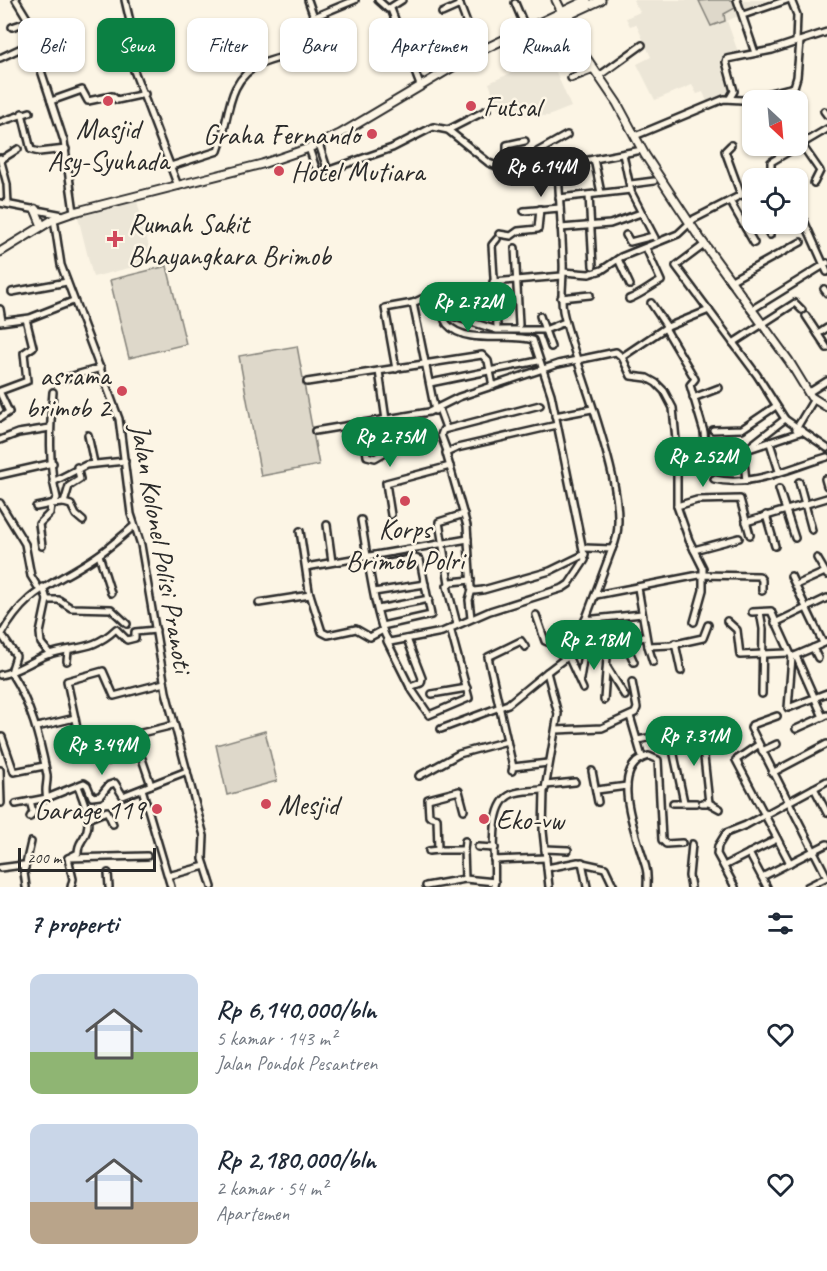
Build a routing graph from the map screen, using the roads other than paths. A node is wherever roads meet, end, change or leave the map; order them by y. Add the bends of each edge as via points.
1 (16, 0) edge
2 (125, 0) edge
3 (308, 0) edge
4 (355, 0) edge
5 (378, 0) edge
6 (402, 0) edge
7 (557, 0) edge
8 (587, 0) edge
9 (601, 0) edge
10 (737, 0) edge
11 (789, 0) edge
12 (459, 2) edge
13 (515, 3) dead end
14 (578, 4) junction
15 (391, 9) junction
16 (442, 13) dead end
17 (563, 15) junction
18 (743, 15) junction
19 (314, 17) junction
20 (28, 18) edge
21 (465, 18) edge
22 (522, 18) edge
23 (549, 18) edge
24 (552, 18) edge
25 (557, 18) edge
26 (18, 25) edge
27 (12, 27) dead end
28 (827, 32) edge
29 (798, 42) junction
30 (642, 45) dead end
31 (18, 50) edge
32 (755, 54) junction
33 (0, 58) edge
34 (594, 69) junction
35 (42, 72) edge
36 (443, 72) edge
37 (599, 76) junction
38 (571, 78) dead end
39 (420, 85) junction
40 (787, 89) joint
41 (145, 94) junction
42 (730, 98) junction
43 (51, 101) junction
44 (487, 110) dead end
45 (30, 112) dead end
46 (22, 113) junction
47 (1, 119) edge
48 (448, 130) junction
49 (826, 133) edge
50 (567, 135) dead end
51 (635, 136) junction
52 (525, 141) dead end
53 (808, 142) edge
54 (319, 144) junction
55 (731, 145) dead end
56 (309, 148) junction
57 (18, 149) dead end
58 (66, 149) junction
59 (642, 150) junction
60 (808, 151) edge
61 (623, 154) junction
62 (782, 156) edge
63 (1, 159) edge
64 (594, 159) junction
65 (171, 166) junction
66 (558, 166) junction
67 (771, 168) edge
68 (507, 170) junction
69 (536, 170) junction
70 (328, 171) junction
71 (654, 181) dead end
72 (814, 183) dead end
73 (178, 186) junction
74 (631, 187) junction
75 (601, 194) junction
76 (589, 195) junction
77 (741, 195) joint
78 (559, 198) junction
79 (730, 201) junction
80 (0, 203) edge
81 (8, 204) junction
82 (560, 208) junction
83 (35, 209) junction
84 (540, 209) junction
85 (524, 211) dead end
86 (74, 212) junction
87 (641, 213) junction
88 (65, 215) junction
89 (54, 219) junction
90 (689, 222) junction
91 (591, 225) junction
92 (42, 226) junction
93 (561, 228) junction
94 (808, 229) edge
95 (626, 235) dead end
96 (801, 242) dead end
97 (754, 243) dead end
98 (704, 244) junction
99 (515, 248) dead end
100 (646, 248) junction
101 (0, 252) edge
102 (618, 259) junction
103 (825, 264) edge
104 (593, 266) dead end
105 (827, 272) edge
106 (563, 274) junction
107 (517, 280) junction
108 (730, 281) junction
109 (67, 282) junction
110 (494, 282) junction
111 (630, 285) dead end
112 (12, 292) dead end
113 (590, 295) dead end
114 (561, 298) junction
115 (629, 299) dead end
116 (73, 301) junction
117 (413, 303) junction
118 (651, 303) dead end
119 (0, 309) edge
120 (709, 310) junction
121 (751, 310) junction
122 (802, 310) dead end
123 (448, 315) dead end
124 (540, 316) dead end
125 (806, 316) dead end
126 (26, 319) junction
127 (1, 322) edge
128 (566, 322) junction
129 (519, 325) dead end
130 (762, 325) junction
131 (497, 326) dead end
132 (666, 328) junction
133 (827, 328) edge
134 (545, 330) junction
135 (818, 334) junction
136 (733, 343) junction
137 (551, 347) dead end
138 (827, 348) edge
139 (622, 357) junction
140 (577, 359) junction
141 (538, 361) junction
142 (425, 364) junction
143 (101, 368) junction
144 (396, 369) junction
145 (541, 370) junction
146 (379, 371) junction
147 (490, 371) junction
148 (58, 380) dead end
149 (827, 381) edge
150 (307, 382) dead end
151 (430, 383) junction
152 (493, 386) junction
153 (718, 388) dead end
154 (0, 392) edge
155 (53, 392) dead end
156 (808, 393) junction
157 (693, 398) junction
158 (814, 399) junction
159 (540, 405) dead end
160 (776, 406) junction
161 (827, 407) edge
162 (592, 409) junction
163 (437, 410) junction
164 (555, 416) junction
165 (0, 418) edge
166 (394, 418) junction
167 (785, 419) junction
168 (386, 420) junction
169 (362, 423) junction
170 (557, 425) junction
171 (50, 428) junction
172 (446, 428) junction
173 (713, 430) dead end
174 (798, 430) junction
175 (315, 431) dead end
176 (88, 435) dead end
177 (0, 440) edge
178 (770, 443) junction
179 (827, 448) edge
180 (745, 450) junction
181 (447, 452) junction
182 (827, 457) edge
183 (124, 461) junction
184 (52, 463) junction
185 (94, 463) junction
186 (450, 466) junction
187 (78, 467) junction
188 (779, 471) junction
189 (0, 475) edge
190 (714, 479) dead end
191 (825, 479) dead end
192 (746, 481) junction
193 (53, 482) junction
194 (799, 482) dead end
195 (827, 486) edge
196 (779, 489) dead end
197 (827, 498) edge
198 (0, 503) edge
199 (53, 503) junction
200 (64, 503) junction
201 (806, 504) junction
202 (677, 506) junction
203 (36, 507) dead end
204 (786, 509) junction
205 (464, 514) junction
206 (391, 515) dead end
207 (766, 515) junction
208 (8, 517) junction
209 (0, 520) edge
210 (361, 520) dead end
211 (83, 521) dead end
212 (746, 522) junction
213 (327, 525) dead end
214 (134, 526) junction
215 (812, 530) dead end
216 (300, 531) dead end
217 (750, 535) dead end
218 (739, 538) dead end
219 (795, 538) dead end
220 (468, 539) junction
221 (443, 542) junction
222 (42, 546) dead end
223 (775, 546) dead end
224 (612, 549) junction
225 (694, 550) junction
226 (584, 551) junction
227 (99, 555) junction
228 (367, 556) junction
229 (817, 558) dead end
230 (332, 562) junction
231 (306, 567) junction
232 (369, 567) junction
233 (826, 573) edge
234 (702, 575) junction
235 (792, 576) dead end
236 (471, 580) junction
237 (449, 583) junction
238 (425, 584) junction
239 (796, 585) junction
240 (41, 588) junction
241 (638, 588) junction
242 (472, 590) junction
243 (762, 591) dead end
244 (374, 592) junction
245 (111, 593) dead end
246 (310, 595) junction
247 (596, 596) junction
248 (827, 598) edge
249 (429, 599) junction
250 (47, 600) junction
251 (259, 603) dead end
252 (806, 608) junction
253 (378, 609) junction
254 (752, 612) dead end
255 (760, 612) junction
256 (642, 614) junction
257 (536, 615) dead end
258 (471, 618) junction
259 (585, 620) junction
260 (0, 621) edge
261 (727, 621) dead end
262 (9, 622) junction
263 (694, 622) dead end
264 (775, 623) junction
265 (128, 624) dead end
266 (457, 624) junction
267 (708, 625) dead end
268 (382, 628) junction
269 (450, 628) junction
270 (156, 630) junction
271 (1, 636) edge
272 (646, 637) junction
273 (407, 639) junction
274 (624, 640) junction
275 (387, 641) junction
276 (608, 643) junction
277 (675, 643) junction
278 (825, 643) edge
279 (590, 646) dead end
280 (648, 646) junction
281 (525, 647) dead end
282 (813, 648) junction
283 (68, 651) junction
284 (50, 654) junction
285 (764, 654) junction
286 (792, 655) junction
287 (566, 658) junction
288 (818, 658) dead end
289 (583, 660) dead end
290 (67, 661) dead end
291 (634, 662) dead end
292 (653, 662) dead end
293 (606, 666) junction
294 (12, 671) junction
295 (681, 671) dead end
296 (547, 672) junction
297 (0, 675) edge
298 (580, 681) junction
299 (632, 682) dead end
300 (164, 683) junction
301 (617, 685) junction
302 (410, 687) junction
303 (604, 687) junction
304 (467, 688) junction
305 (583, 689) dead end
306 (827, 693) edge
307 (432, 694) dead end
308 (762, 694) dead end
309 (625, 696) dead end
310 (815, 698) junction
311 (604, 700) dead end
312 (501, 707) junction
313 (630, 716) junction
314 (777, 716) dead end
315 (825, 716) edge
316 (75, 718) junction
317 (174, 724) junction
318 (720, 726) dead end
319 (37, 727) junction
320 (441, 729) dead end
321 (701, 729) junction
322 (796, 729) dead end
323 (556, 730) junction
324 (669, 731) junction
325 (136, 734) dead end
326 (2, 737) edge
327 (638, 740) junction
328 (507, 741) junction
329 (777, 744) dead end
330 (827, 744) edge
331 (80, 745) dead end
332 (760, 748) junction
333 (642, 758) junction
334 (108, 761) dead end
335 (548, 763) junction
336 (45, 766) junction
337 (0, 770) edge
338 (187, 771) junction
339 (592, 771) dead end
340 (772, 773) junction
341 (419, 776) dead end
342 (827, 781) edge
343 (575, 783) dead end
344 (151, 785) junction
345 (78, 786) junction
346 (627, 786) junction
347 (545, 787) junction
348 (814, 788) junction
349 (142, 789) junction
350 (597, 790) junction
351 (47, 798) junction
352 (30, 801) junction
353 (598, 802) dead end
354 (684, 802) junction
355 (787, 802) junction
356 (1, 803) edge
357 (673, 803) dead end
358 (702, 803) junction
359 (16, 804) dead end
360 (720, 809) dead end
361 (464, 810) dead end
362 (827, 813) edge
363 (765, 815) junction
364 (30, 817) dead end
365 (87, 819) junction
366 (113, 824) dead end
367 (157, 837) junction
368 (777, 839) junction
369 (150, 840) dead end
370 (465, 841) dead end
371 (31, 842) dead end
372 (682, 843) dead end
373 (692, 844) dead end
374 (827, 844) edge
375 (478, 847) dead end
376 (495, 848) junction
377 (545, 849) junction
378 (438, 850) junction
379 (464, 850) junction
380 (568, 850) dead end
381 (429, 851) dead end
382 (813, 851) junction
383 (749, 853) junction
384 (147, 856) dead end
385 (68, 858) junction
386 (546, 858) junction
387 (494, 860) junction
388 (582, 862) junction
389 (790, 863) junction
390 (205, 866) junction
391 (724, 866) junction
392 (0, 868) edge
393 (25, 868) junction
394 (547, 868) junction
395 (108, 873) dead end
396 (168, 876) junction
397 (762, 877) junction
398 (827, 877) edge
399 (465, 879) junction
400 (494, 884) edge
401 (426, 885) dead end
402 (26, 887) edge
403 (71, 887) edge
404 (109, 887) edge
405 (171, 887) edge
406 (212, 887) edge
407 (549, 887) edge
408 (587, 887) edge
409 (614, 887) edge
410 (647, 887) edge
411 (691, 887) edge
412 (735, 887) edge
413 (767, 887) edge
414 (807, 887) edge

1 - 20 street
2 - 41 street via 132,30 133,68
3 - 19 street
4 - 19 street
5 - 15 street
6 - 15 street
7 - 14 main road
7 - 17 main road
7 - 23 main road
8 - 14 main road
9 - 17 main road
10 - 18 street
11 - 18 street
11 - 29 street via 797,15
12 - 16 street
12 - 21 street
13 - 22 street
14 - 17 main road
15 - 39 street
17 - 24 main road
17 - 25 main road
17 - 34 main road
18 - 32 street
19 - 65 street via 318,28 312,46 256,66 238,82 218,152
26 - 27 street
28 - 29 street
29 - 32 street
29 - 40 street via 796,82
30 - 37 street
31 - 33 street
32 - 42 street via 726,60 734,91
34 - 37 main road
34 - 38 street
35 - 43 street
36 - 39 main road
37 - 51 main road
39 - 54 main road
40 - 42 street via 742,100
41 - 43 street via 88,101 82,90
41 - 65 street
42 - 51 street
43 - 58 street
44 - 48 street
45 - 46 street
46 - 47 street
46 - 58 street via 30,150
48 - 68 street via 489,163
48 - 70 street via 433,127 392,148
49 - 53 street
50 - 69 street via 540,149
51 - 59 main road
52 - 68 street via 507,145
54 - 56 main road
54 - 70 street
55 - 77 street via 725,151
56 - 70 street via 318,174
56 - 73 main road
57 - 63 street
58 - 86 street
59 - 61 street
59 - 90 main road
60 - 72 street via 820,171
61 - 64 street
61 - 74 street
62 - 67 street via 771,162
63 - 81 street
64 - 66 street
64 - 75 street
65 - 73 street
66 - 69 street
66 - 78 street
68 - 69 street
71 - 74 street
73 - 86 main road
74 - 75 street
74 - 87 street
75 - 76 street
76 - 78 street
76 - 91 street
77 - 79 street
78 - 82 street
79 - 90 street
79 - 97 street
80 - 81 street
81 - 83 street
82 - 84 street
82 - 93 street
83 - 88 street
83 - 92 main road
84 - 85 street
84 - 110 street via 537,230 498,237 492,245
86 - 88 main road
87 - 91 street via 609,224
87 - 95 street via 654,237 630,242
88 - 89 main road
89 - 92 main road
89 - 109 street, Jalan Kolonel Polisi Pranoti via 56,245
90 - 98 main road
90 - 100 street via 682,232
91 - 93 street
91 - 104 street
92 - 101 main road
93 - 106 street
94 - 103 street
96 - 108 street
98 - 108 main road
98 - 120 street via 676,265
99 - 107 street
100 - 102 street
100 - 115 street via 661,281
102 - 106 street via 589,274
102 - 111 street
103 - 105 street
103 - 121 street
106 - 107 street
106 - 114 street
107 - 110 street
107 - 129 street
108 - 121 main road
109 - 112 street
109 - 116 street, Jalan Kolonel Polisi Pranoti
110 - 131 street
113 - 114 street
114 - 128 street
116 - 126 street
116 - 143 street, Jalan Kolonel Polisi Pranoti
117 - 141 street via 435,296 445,321 458,331 486,338 531,339
117 - 142 street
117 - 144 street via 385,308
118 - 132 street
119 - 127 street
120 - 132 street
120 - 136 street
121 - 130 main road
122 - 130 street via 795,303
123 - 134 street via 497,330
124 - 134 street
125 - 135 street
126 - 127 street
126 - 154 street via 33,347 24,353 27,381
128 - 134 street
128 - 140 street
130 - 136 street
130 - 156 main road
132 - 139 street
132 - 157 street via 695,380 690,385
133 - 135 street
134 - 137 street
135 - 138 street
136 - 160 street
139 - 140 street via 616,352
139 - 202 street via 631,376 656,383 672,405
140 - 145 street
140 - 162 street
141 - 145 street
141 - 147 street
142 - 144 street
142 - 147 street via 482,355 487,357
142 - 151 street
143 - 148 street
143 - 183 street, Jalan Kolonel Polisi Pranoti via 119,419
144 - 146 street
145 - 152 street
145 - 164 street
146 - 150 street
146 - 168 street
147 - 151 street
147 - 152 street
149 - 156 street
151 - 163 street
152 - 163 street via 459,397
153 - 157 street
154 - 165 street via 9,412
155 - 171 street
156 - 158 main road
157 - 180 street via 704,432 705,453
158 - 161 main road
158 - 174 street
159 - 172 street
160 - 167 street
160 - 173 street via 742,429
162 - 164 street
162 - 224 street via 616,498 618,528
163 - 166 street
163 - 172 street
164 - 170 street
166 - 168 street
166 - 169 street via 389,450 375,458 368,456
167 - 174 street
167 - 180 street
168 - 169 street
169 - 175 street
170 - 181 street
170 - 226 street
171 - 177 street
171 - 184 street
172 - 181 street via 441,435
174 - 178 street
174 - 179 street
176 - 185 street
178 - 180 street
178 - 188 street
180 - 192 street
181 - 186 street
182 - 188 street
183 - 185 street
183 - 214 street, Jalan Kolonel Polisi Pranoti
184 - 189 street
184 - 193 street
185 - 187 street
186 - 205 street
186 - 206 street via 386,483
187 - 193 street
187 - 200 street via 80,479 69,486
188 - 192 street
190 - 192 street
191 - 195 street
193 - 199 street via 57,498
194 - 201 street
196 - 204 street
197 - 201 street
198 - 208 street
199 - 200 street
199 - 203 street
199 - 222 street via 38,527
200 - 211 street via 72,506
201 - 204 street
201 - 215 street
202 - 212 street via 697,500 740,499
202 - 225 street
204 - 207 street
204 - 219 street
205 - 220 street
205 - 221 street via 439,520
207 - 212 street
207 - 223 street
208 - 209 street
208 - 240 street via 25,544 31,576
210 - 228 street
212 - 217 street
213 - 230 street
214 - 227 street
214 - 270 street, Jalan Kolonel Polisi Pranoti
216 - 231 street
218 - 225 street
220 - 221 street
220 - 236 street
221 - 228 street
221 - 237 street
224 - 226 street
224 - 247 street
225 - 234 street via 703,568
226 - 242 street via 550,571
226 - 258 street via 584,562 566,587
227 - 240 street
227 - 245 street
228 - 230 street
228 - 232 street
229 - 233 street
230 - 231 street
231 - 246 street
232 - 238 street via 417,559
232 - 244 street
233 - 239 street
234 - 241 street
234 - 243 street via 759,576
234 - 263 street via 703,590
235 - 239 street
236 - 237 street
236 - 242 street
237 - 266 street
238 - 244 street
238 - 249 street
239 - 252 street
240 - 250 street
240 - 262 street
241 - 247 street
241 - 256 street
242 - 258 street
244 - 253 street
246 - 251 street
246 - 268 street via 324,634 356,629 370,637
247 - 259 street
248 - 252 street
249 - 253 street
249 - 268 street via 429,616
250 - 265 street via 59,600 71,608 111,609
250 - 284 street via 40,633
252 - 264 street
252 - 278 street
253 - 268 street
254 - 255 street
255 - 264 street via 771,610
255 - 285 street
256 - 259 street
256 - 272 street
257 - 287 street via 542,635
258 - 266 street
259 - 287 street
260 - 262 street
261 - 285 street via 737,630 740,655
262 - 271 street
264 - 286 street
266 - 269 street
267 - 277 street via 703,638
268 - 275 street
269 - 273 street
269 - 304 street
270 - 283 street via 135,632 135,638 127,640 116,629 101,642
270 - 300 street, Jalan Kolonel Polisi Pranoti
271 - 294 street via 16,656
272 - 274 street
272 - 280 street
273 - 275 street
273 - 302 street via 422,678 421,683
274 - 276 street
274 - 291 street
275 - 302 street
276 - 279 street
276 - 293 street
277 - 280 street
277 - 295 street
278 - 282 street
280 - 292 street
281 - 312 street via 521,641 488,657
282 - 286 street
282 - 288 street
283 - 284 street
283 - 290 street
284 - 294 street
285 - 286 street
285 - 308 street
286 - 310 street
286 - 310 street via 788,708
287 - 296 street
287 - 298 street
289 - 298 street
293 - 301 street
293 - 303 street
294 - 297 street
294 - 319 street
296 - 312 street
296 - 323 street via 556,705
298 - 305 street
299 - 313 street via 637,708
300 - 316 street via 113,696 103,671 67,681
300 - 317 street, Jalan Kolonel Polisi Pranoti
301 - 303 street
301 - 309 street
302 - 304 street via 429,715 468,700
303 - 311 street
304 - 307 street
306 - 310 street
310 - 315 street
312 - 320 street
312 - 328 street
313 - 323 street via 602,728
313 - 327 street
314 - 332 street via 751,726
315 - 322 street
316 - 319 street
316 - 331 street
317 - 325 street
317 - 338 street, Jalan Kolonel Polisi Pranoti
318 - 321 street
319 - 336 street
321 - 324 street
321 - 358 street
323 - 335 street
324 - 327 street
324 - 354 street
326 - 336 street via 14,772
327 - 333 street
328 - 335 street via 513,769
328 - 341 street via 459,754
329 - 332 street
330 - 340 street
332 - 340 street
332 - 363 street via 736,759
333 - 346 street via 631,766
333 - 372 street via 655,757 659,764 663,842
334 - 344 street via 138,747
335 - 347 street
336 - 351 street
337 - 356 street
338 - 344 street
338 - 390 street, Jalan Kolonel Polisi Pranoti via 204,836
339 - 350 street
340 - 355 street
342 - 348 street
343 - 347 street
344 - 349 street
345 - 349 street via 86,784 95,797 104,794 112,783 122,796
345 - 351 street
345 - 365 street
346 - 350 street
346 - 410 street via 631,820 647,869
347 - 376 street via 517,792 502,801
347 - 377 street
348 - 355 street
348 - 362 street
349 - 367 street
350 - 353 street
351 - 352 street
352 - 359 street
352 - 364 street
354 - 357 street
354 - 358 street
355 - 363 street
355 - 382 street
358 - 360 street
361 - 378 street via 459,791 428,799 429,816 437,819
363 - 368 street
363 - 391 street via 723,836 717,850
365 - 366 street via 107,812
365 - 385 street via 78,853
367 - 369 street
367 - 396 street
368 - 383 street
368 - 389 street
370 - 379 street
371 - 393 street
373 - 411 street
374 - 382 street
375 - 376 street
376 - 387 street
377 - 380 street
377 - 386 street
378 - 379 street
378 - 381 street
379 - 399 street
382 - 389 street
382 - 398 street
383 - 391 street
383 - 397 street
384 - 385 street
385 - 403 street
386 - 387 street
386 - 394 street
387 - 400 street
388 - 394 street
388 - 408 street
388 - 409 street via 607,869
389 - 397 street
390 - 396 street
390 - 406 street, Jalan Kolonel Polisi Pranoti
391 - 412 street
392 - 393 street
393 - 402 street
394 - 407 street
395 - 404 street
396 - 405 street
397 - 413 street
398 - 414 street
399 - 400 street
399 - 401 street

